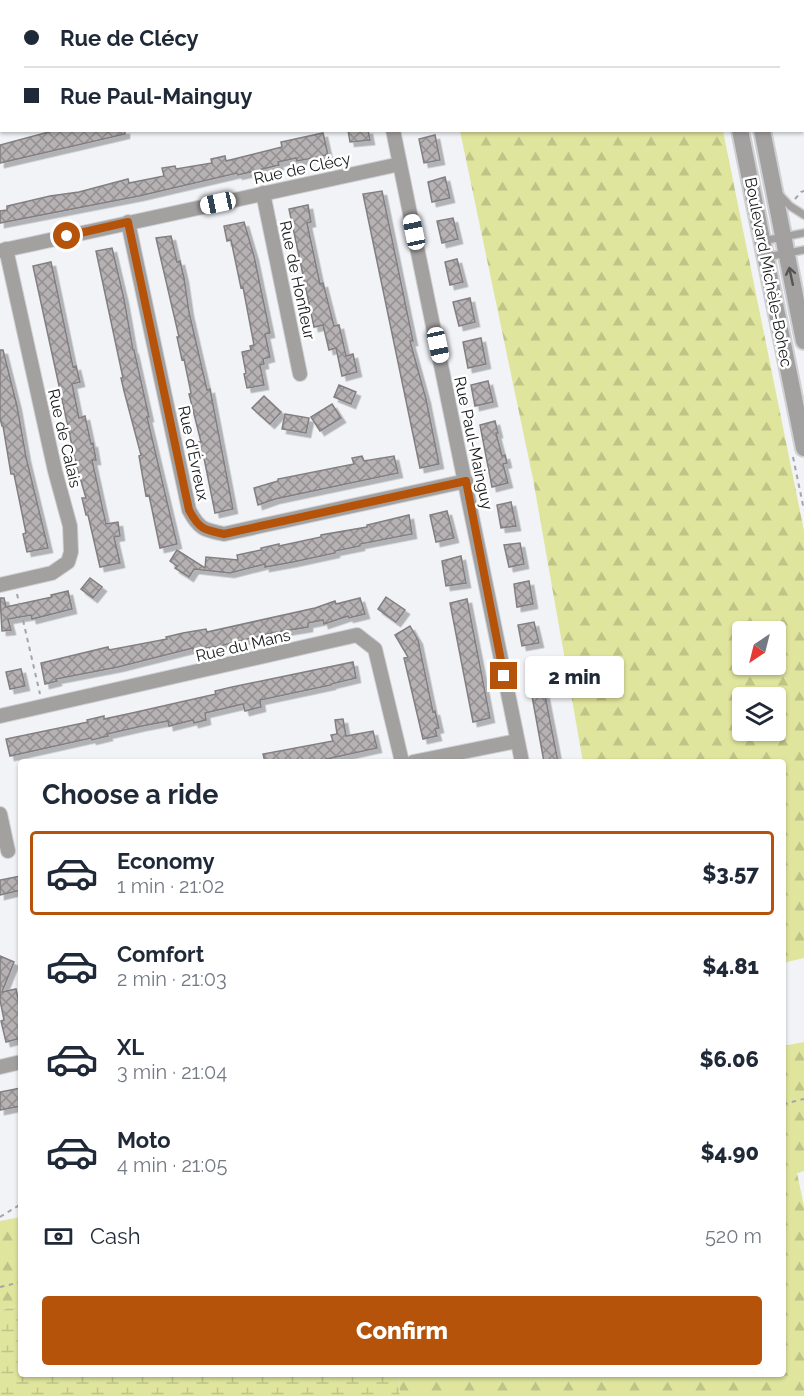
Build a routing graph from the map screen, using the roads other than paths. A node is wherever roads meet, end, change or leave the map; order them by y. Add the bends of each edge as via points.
1 (393, 132) edge
2 (740, 132) edge
3 (762, 132) edge
4 (400, 164) junction
5 (773, 186) junction
6 (263, 193) junction
7 (804, 215) edge
8 (128, 222) junction
9 (804, 233) edge
10 (784, 245) junction
11 (764, 249) junction
12 (3, 250) edge
13 (804, 250) edge
14 (804, 341) edge
15 (300, 374) dead end
16 (804, 448) edge
17 (466, 481) junction
18 (0, 585) edge
19 (0, 716) edge
20 (517, 741) junction
21 (401, 759) edge
22 (428, 759) edge
23 (521, 759) edge
24 (0, 814) edge
25 (10, 851) edge
26 (18, 1063) edge
27 (0, 1067) edge

1 - 4 street, Rue Paul-Mainguy
2 - 11 street, Boulevard Michèle-Bohec
3 - 5 street, Boulevard Michèle-Bohec
4 - 6 street, Rue de Clécy
4 - 17 street, Rue Paul-Mainguy
5 - 7 lane
5 - 10 street, Boulevard Michèle-Bohec
6 - 8 street, Rue de Clécy
6 - 15 street, Rue de Honfleur
8 - 12 street, Rue de Clécy
8 - 17 street, Rue d'Évreux via 189,510 204,530 224,534
9 - 10 lane
10 - 11 lane
10 - 11 lane
10 - 13 lane
14 -> 10 street, Boulevard Michèle-Bohec
11 - 16 street, Boulevard Michèle-Bohec
12 - 18 street, Rue de Calais via 70,526 71,552 68,562 52,573
17 - 20 street, Rue Paul-Mainguy
19 - 21 street, Rue du Mans via 357,635 375,649
20 - 22 street
20 - 23 street, Rue Paul-Mainguy
24 - 25 street
26 - 27 street

